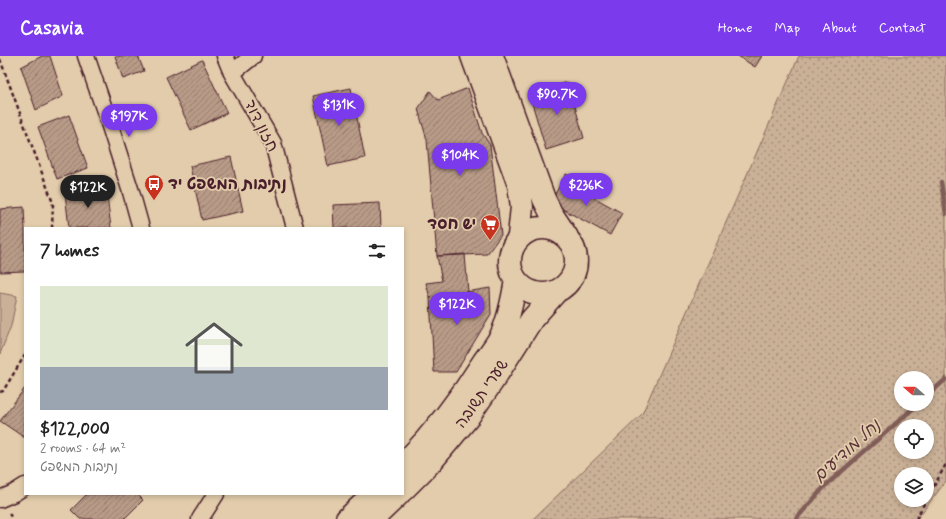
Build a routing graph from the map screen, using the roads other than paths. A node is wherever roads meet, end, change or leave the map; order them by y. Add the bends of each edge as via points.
1 (86, 56) edge
2 (225, 56) edge
3 (253, 56) edge
4 (472, 56) edge
5 (492, 56) edge
6 (232, 74) junction
7 (141, 227) edge
8 (295, 227) edge
9 (519, 236) junction
10 (567, 237) junction
11 (516, 280) junction
12 (556, 292) junction
13 (404, 464) edge
14 (24, 487) edge
15 (404, 489) edge
16 (215, 495) edge
17 (373, 495) edge
18 (398, 495) edge
19 (0, 499) edge
20 (200, 519) edge
21 (347, 519) edge
22 (373, 519) edge

1 - 7 street
2 - 6 street, חזון דוד
3 - 6 street
4 - 9 street via 519,185 522,207
5 - 10 street via 544,199
6 - 8 street, חזון דוד via 273,144
9 - 10 street via 530,229 543,227 556,229
9 - 11 street via 512,247 509,260
10 - 12 street via 574,248 577,261 574,274 567,285
11 - 12 street via 530,292
11 - 13 street, שערי תשובה via 501,335 452,409
12 - 15 street, שערי תשובה via 532,319 466,420 431,462
14 - 19 street
16 - 20 street
17 - 21 street
18 - 22 street

